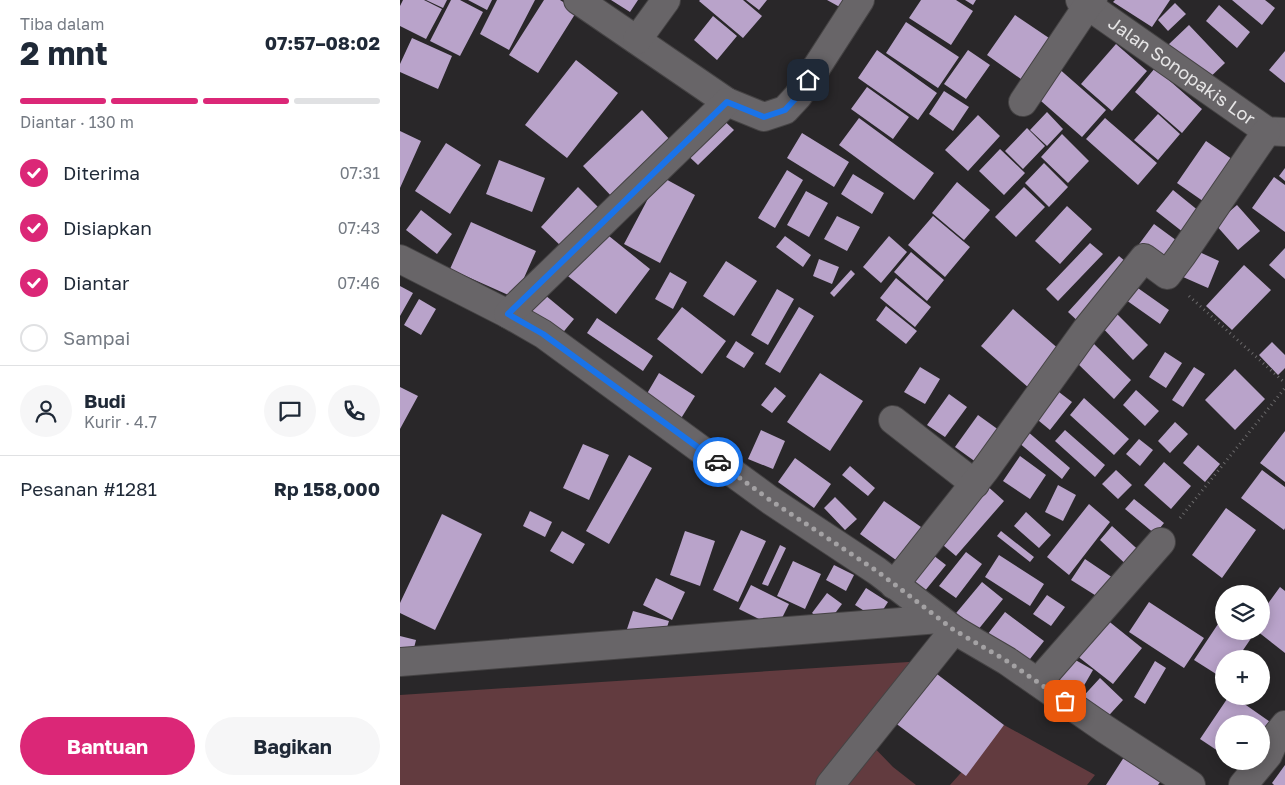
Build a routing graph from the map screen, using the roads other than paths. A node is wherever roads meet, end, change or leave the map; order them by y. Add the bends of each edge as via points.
1 (578, 0) edge
2 (666, 0) edge
3 (860, 0) edge
4 (1087, 2) edge
5 (637, 40) junction
6 (727, 102) junction
7 (1023, 102) dead end
8 (1276, 132) edge
9 (400, 259) edge
10 (508, 314) junction
11 (893, 420) dead end
12 (975, 484) junction
13 (1161, 542) road end
14 (894, 585) junction
15 (946, 624) junction
16 (400, 662) edge
17 (1038, 682) junction
18 (1285, 725) edge
19 (830, 785) edge
20 (1191, 785) edge
21 (1244, 785) edge

1 - 5 street
2 - 5 street
3 - 6 street via 798,96 785,110 764,117
4 - 7 street
4 - 8 street, Jalan Sonopakis Lor
5 - 6 street
6 - 10 street
8 - 12 street via 1167,275 1144,258 1132,272
9 - 10 street
10 - 14 street via 543,334
11 - 12 street
12 - 14 street
13 - 17 street
14 - 15 street
15 - 16 street
15 - 17 street
15 - 19 street
17 - 20 street
18 - 21 street via 1268,755

